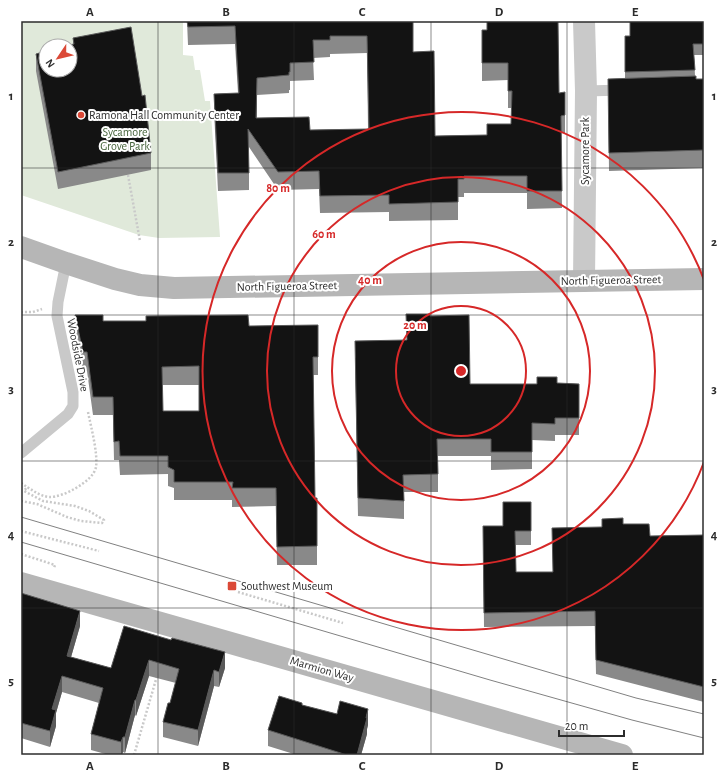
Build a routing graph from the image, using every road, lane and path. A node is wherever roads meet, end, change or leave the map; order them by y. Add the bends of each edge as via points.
1 (584, 21) edge
2 (633, 90) edge
3 (586, 91) junction
4 (128, 175) edge
5 (140, 241) dead end
6 (21, 246) edge
7 (66, 263) junction
8 (704, 279) edge
9 (584, 281) junction
10 (44, 308) dead end
11 (21, 312) edge
12 (90, 420) dead end
13 (21, 454) edge
14 (21, 483) edge
15 (27, 487) junction
16 (21, 501) edge
17 (21, 530) edge
18 (99, 551) dead end
19 (21, 554) edge
20 (54, 568) dead end
21 (21, 583) edge
22 (238, 592) dead end
23 (343, 623) dead end
24 (158, 672) edge
25 (134, 755) edge
26 (622, 755) edge

1 - 3 street, Sycamore Park
2 - 3 lane
3 - 9 street, Sycamore Park
4 - 5 path
6 - 7 main road, North Figueroa Street
7 - 9 main road, North Figueroa Street via 140,285 174,288
7 - 13 lane, Woodside Drive via 57,316 74,392 73,406 68,414
8 - 9 main road, North Figueroa Street
10 - 11 path via 33,312
12 - 15 path via 94,439 94,474 81,485 58,496 42,496
14 - 15 path
15 - 16 path via 24,491 36,499 75,506 104,520 102,523 80,521 37,504
17 - 18 path
19 - 20 path via 55,565
21 - 26 main road, Marmion Way
22 - 23 path
24 - 25 path

